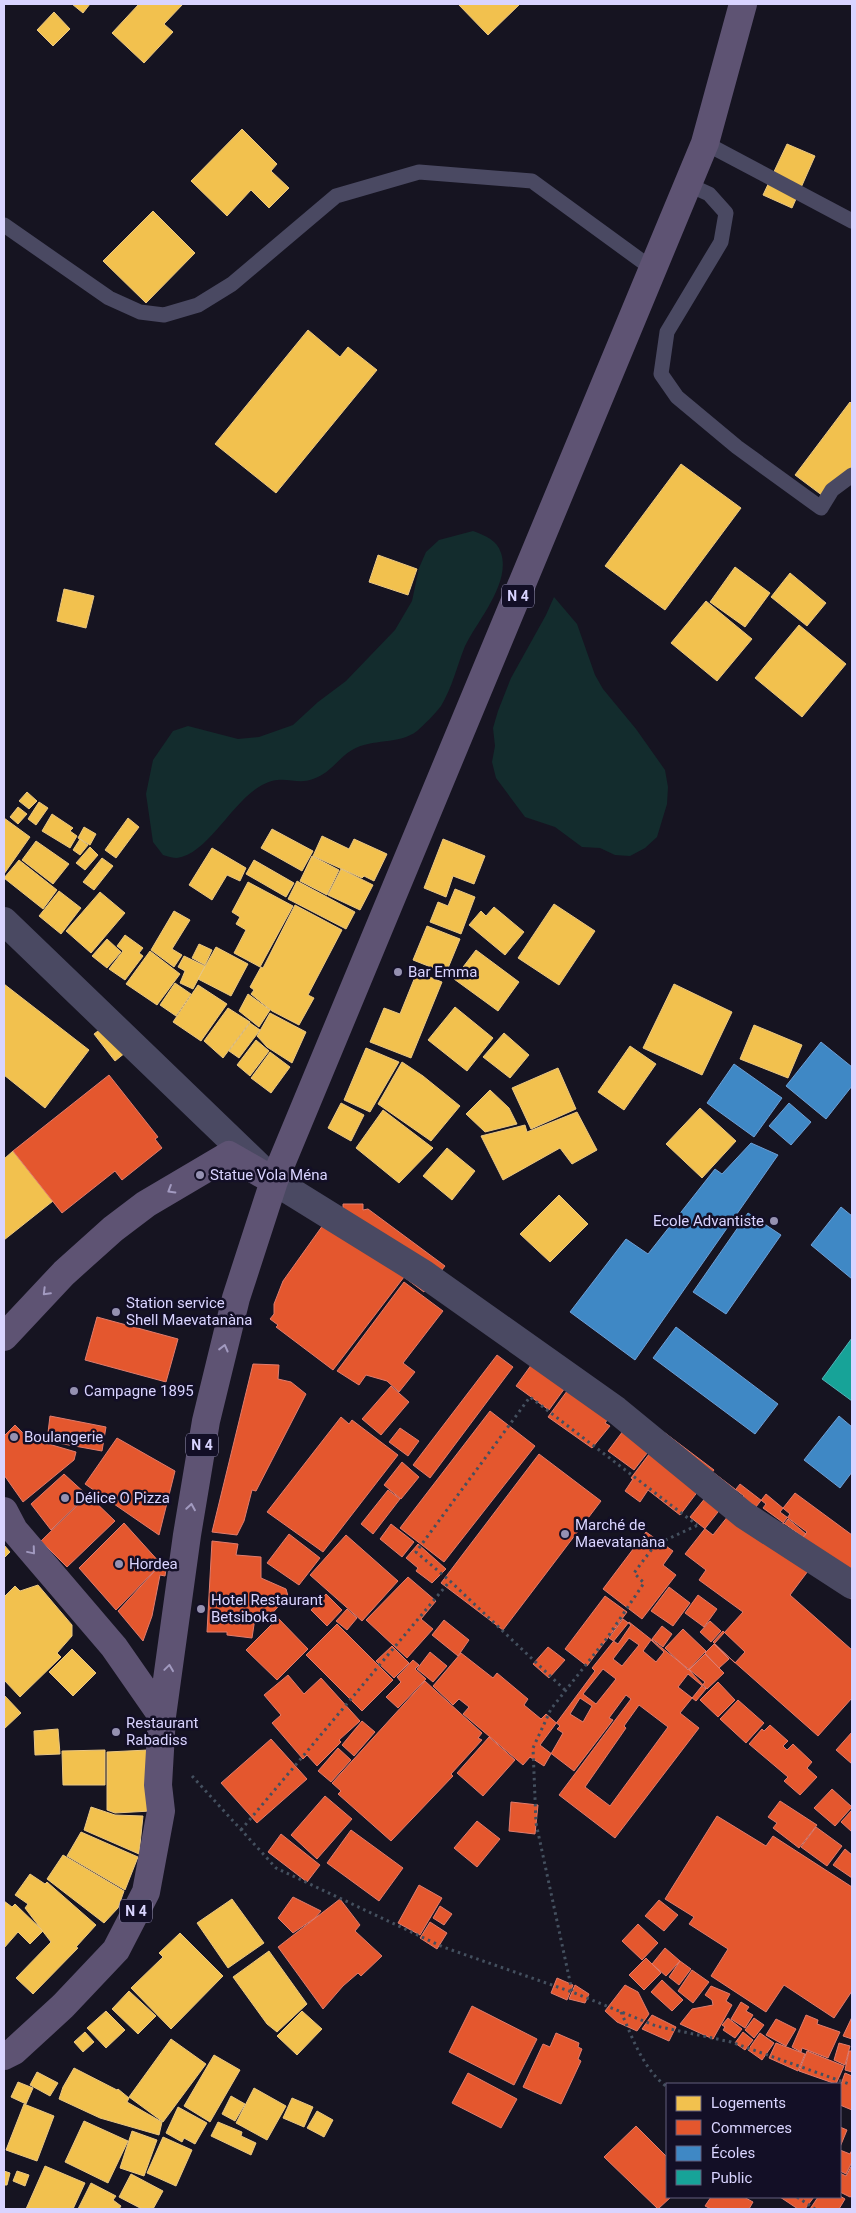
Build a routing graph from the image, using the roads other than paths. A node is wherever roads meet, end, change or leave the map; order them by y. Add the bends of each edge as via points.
1 (743, 4) edge
2 (705, 143) junction
3 (687, 184) junction
4 (852, 221) edge
5 (4, 225) edge
6 (654, 270) junction
7 (852, 475) edge
8 (4, 921) edge
9 (274, 1181) junction
10 (4, 1337) edge
11 (4, 1511) edge
12 (852, 1586) edge
13 (161, 1727) junction
14 (4, 2056) edge

1 - 2 main road, N 4
2 - 3 main road, N 4
2 - 4 lane
3 - 6 main road, N 4
3 - 7 lane via 709,194 726,213 720,242 667,332 661,374 677,397 737,447 821,508 832,490
5 - 6 lane via 109,298 140,312 164,315 198,305 232,284 273,246 336,196 419,172 532,181
6 - 9 main road, N 4
8 - 9 street
9 -> 10 main road via 229,1155 146,1204 113,1229 64,1273
9 - 12 street via 464,1302 616,1410 744,1514
13 -> 9 main road, N 4 via 206,1421 236,1298
11 -> 13 main road via 14,1530 114,1647
13 - 14 main road, N 4 via 158,1785 161,1812 146,1892 116,1950 63,2006 14,2051

